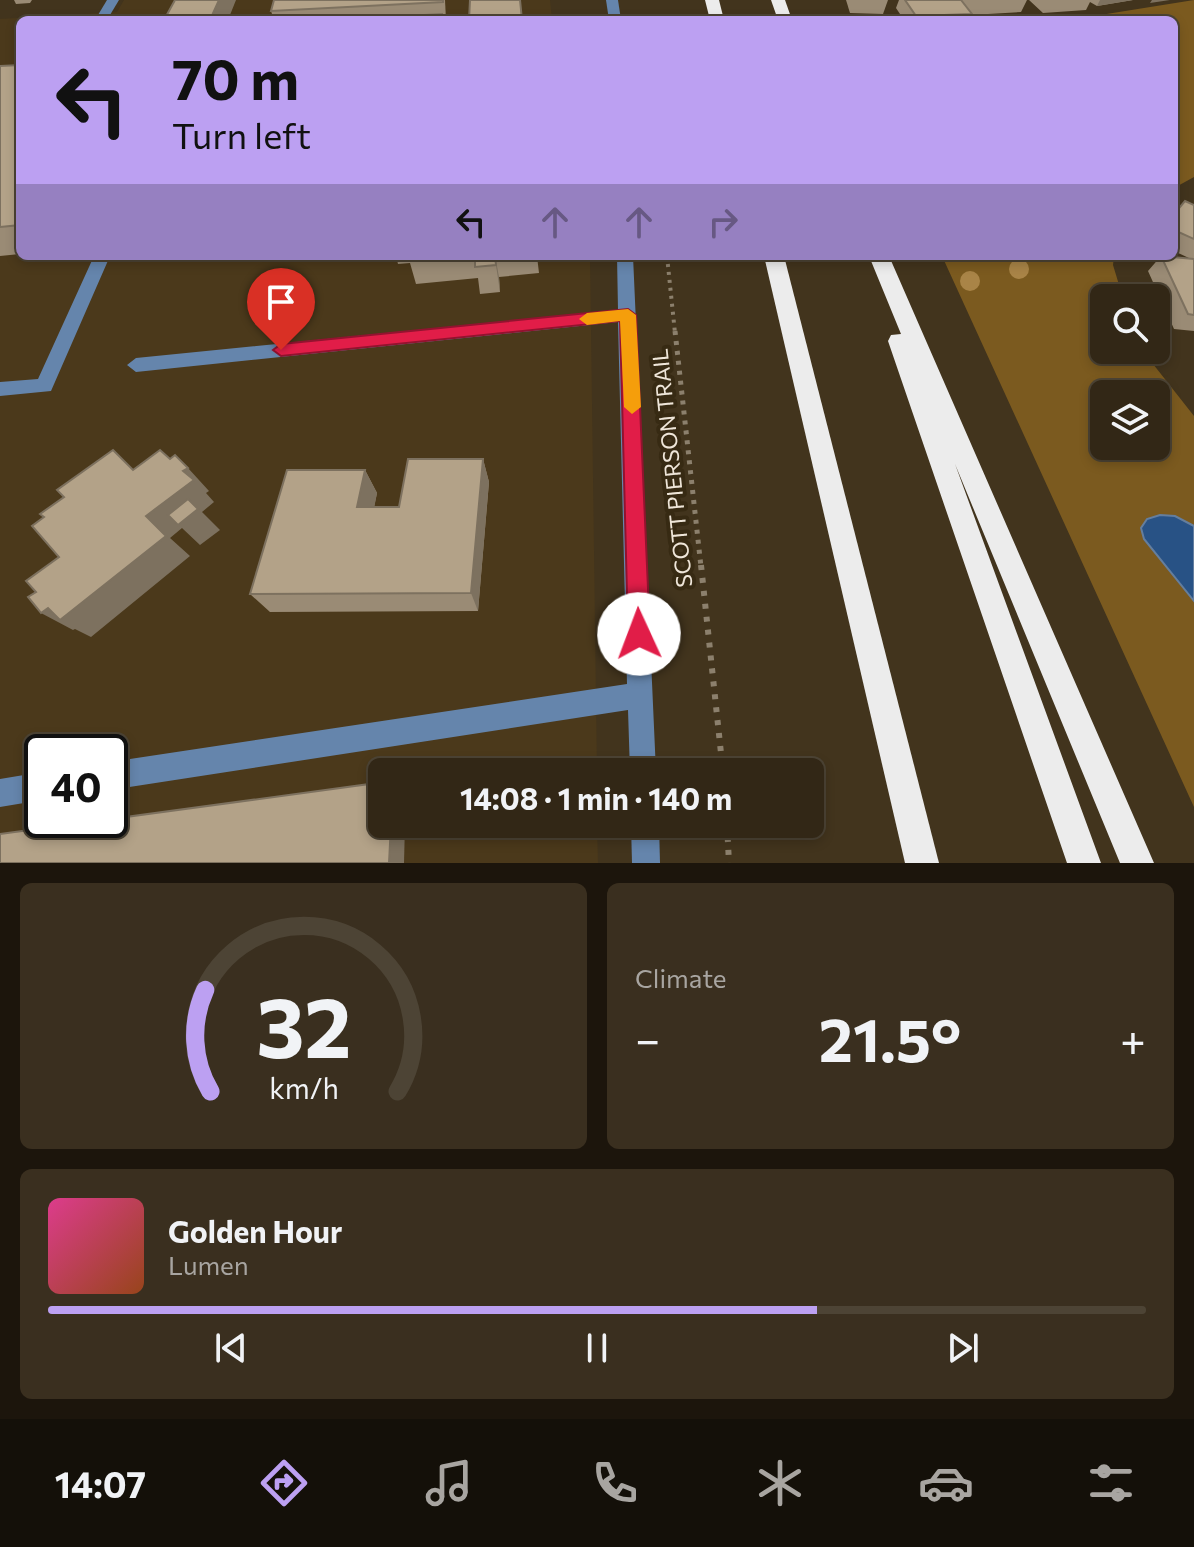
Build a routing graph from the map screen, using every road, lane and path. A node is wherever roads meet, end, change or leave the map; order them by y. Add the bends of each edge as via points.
1 (100, 260) edge
2 (625, 260) edge
3 (667, 260) edge
4 (775, 260) edge
5 (870, 260) edge
6 (881, 260) edge
7 (628, 315) junction
8 (136, 365) dead end
9 (0, 389) edge
10 (641, 695) junction
11 (643, 758) edge
12 (721, 758) edge
13 (128, 773) edge
14 (24, 789) edge
15 (0, 793) edge
16 (645, 838) edge
17 (728, 838) edge
18 (646, 863) edge
19 (729, 863) edge
20 (922, 863) edge
21 (1084, 863) edge
22 (1137, 863) edge

1 - 9 street via 44,386
2 - 7 street
3 - 12 path, SCOTT PIERSON TRAIL
4 - 20 highway
5 - 21 highway
6 - 22 highway
7 - 8 street
7 - 10 street
10 - 11 street
10 - 13 street
14 - 15 street
16 - 18 street
17 - 19 path

